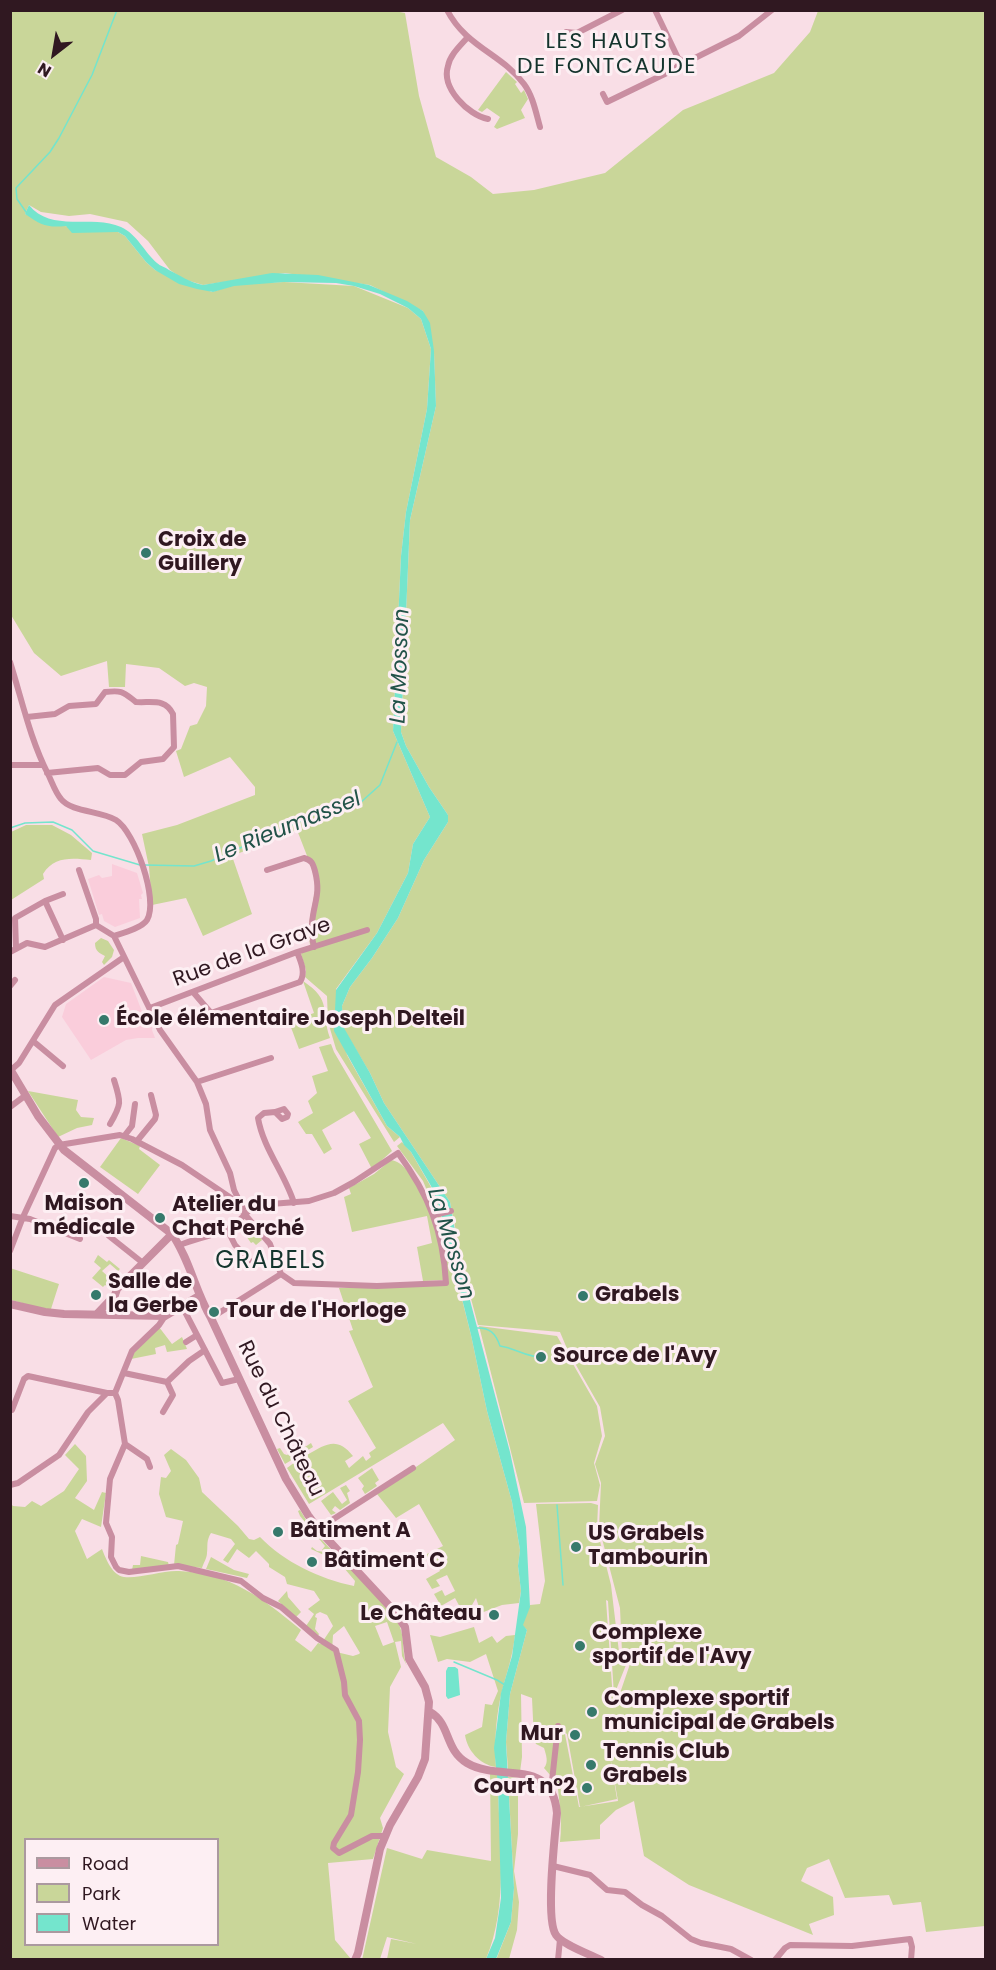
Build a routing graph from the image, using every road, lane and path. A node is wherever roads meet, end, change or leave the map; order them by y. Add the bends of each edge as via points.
1 (447, 10) edge
2 (622, 10) edge
3 (656, 10) edge
4 (772, 10) edge
5 (577, 33) dead end
6 (467, 38) junction
7 (682, 61) junction
8 (603, 94) dead end
9 (488, 119) dead end
10 (540, 127) dead end
11 (10, 662) edge
12 (27, 717) junction
13 (10, 765) edge
14 (43, 765) junction
15 (47, 773) junction
16 (79, 870) dead end
17 (267, 870) dead end
18 (63, 894) dead end
19 (45, 901) junction
20 (96, 926) junction
21 (367, 930) dead end
22 (114, 936) junction
23 (63, 940) junction
24 (314, 947) junction
25 (13, 950) edge
26 (297, 952) junction
27 (124, 957) junction
28 (15, 980) dead end
29 (10, 986) edge
30 (193, 992) junction
31 (150, 1008) junction
32 (33, 1041) junction
33 (270, 1058) dead end
34 (63, 1066) dead end
35 (11, 1069) edge
36 (114, 1080) dead end
37 (197, 1082) junction
38 (26, 1095) junction
39 (151, 1095) dead end
40 (135, 1104) dead end
41 (10, 1107) edge
42 (275, 1112) dead end
43 (110, 1124) dead end
44 (125, 1135) dead end
45 (137, 1141) junction
46 (59, 1144) junction
47 (294, 1203) junction
48 (451, 1211) dead end
49 (245, 1214) junction
50 (436, 1215) junction
51 (10, 1216) edge
52 (23, 1217) junction
53 (227, 1229) junction
54 (172, 1234) junction
55 (109, 1236) dead end
56 (80, 1239) dead end
57 (180, 1245) junction
58 (10, 1251) edge
59 (143, 1263) junction
60 (246, 1263) dead end
61 (281, 1274) junction
62 (199, 1296) junction
63 (10, 1304) edge
64 (182, 1306) junction
65 (97, 1314) junction
66 (165, 1316) junction
67 (211, 1318) junction
68 (197, 1335) junction
69 (186, 1342) dead end
70 (205, 1350) junction
71 (124, 1373) junction
72 (239, 1380) junction
73 (166, 1382) junction
74 (107, 1393) junction
75 (115, 1393) junction
76 (12, 1410) dead end
77 (163, 1412) dead end
78 (125, 1444) junction
79 (150, 1467) dead end
80 (413, 1468) dead end
81 (10, 1485) edge
82 (318, 1529) junction
83 (430, 1712) junction
84 (558, 1726) dead end
85 (548, 1784) junction
86 (384, 1836) junction
87 (554, 1866) junction
88 (560, 1939) junction
89 (355, 1959) edge
90 (558, 1959) edge
91 (602, 1959) edge
92 (751, 1959) edge
93 (775, 1959) edge
94 (911, 1959) edge

1 - 6 street
2 - 5 street
3 - 7 street
4 - 7 street via 740,36
6 - 9 street via 447,72 459,101
6 - 10 street via 523,83
7 - 8 street via 675,69 607,102
11 - 12 street
12 - 14 street
12 - 15 street via 55,714 69,706 96,704 105,692 119,691 136,702 159,701 172,710 174,747 163,759 141,762 125,775 110,775 98,768
13 - 14 street
14 - 15 street
15 - 22 street via 64,802 108,816 122,824 132,838 143,865 149,900 147,920
16 - 20 street
17 - 24 street via 304,858 313,864 319,885 312,922
18 - 19 street
19 - 23 street
19 - 25 street via 15,918
20 - 22 street
20 - 23 street
21 - 24 street, Rue de la Grave
22 - 27 street
23 - 25 street via 45,947 27,943
24 - 26 street, Rue de la Grave
26 - 30 street, Rue de la Grave
26 - 30 street via 303,969 300,982 211,1013
27 - 31 street
27 - 32 street via 55,1005
28 - 29 street
30 - 31 street, Rue de la Grave
31 - 37 street via 160,1030
32 - 34 street
32 - 35 street
33 - 37 street
35 - 38 street, Rue du Château
36 - 43 street via 121,1099
37 - 49 street via 210,1130
38 - 41 street
38 - 46 street, Rue du Château
39 - 45 street via 156,1115
40 - 44 street via 132,1126
42 - 47 street via 258,1118 260,1130
45 - 46 street via 120,1135
45 - 49 street via 231,1198
46 - 52 street
46 - 54 street, Rue du Château via 83,1167
47 - 49 street via 258,1205
47 - 50 street via 334,1193 398,1153
48 - 50 street
49 - 53 street
49 - 61 street via 270,1244
50 - 61 street via 446,1283 294,1283
51 - 52 street
52 - 56 street
52 - 58 street
53 - 57 street
53 - 60 street via 249,1260
54 - 57 street, Rue du Château
54 - 59 street
55 - 59 street
57 - 62 street, Rue du Château
59 - 65 street
61 - 67 street
62 - 64 street
62 - 67 street, Rue du Château
63 - 65 street via 45,1312
64 - 66 street
64 - 68 street
65 - 66 street
66 - 71 street via 132,1351
67 - 72 street, Rue du Château
68 - 69 street
68 - 70 street
70 - 72 street via 222,1383
70 - 73 street
71 - 73 street
71 - 75 street
72 - 82 street, Rue du Château via 286,1479
73 - 77 street via 172,1399
74 - 75 street
74 - 76 street via 28,1376
74 - 81 street via 88,1412 59,1455
75 - 78 street
78 - 79 street via 147,1459
78 - 86 street via 109,1488 106,1523 112,1538 113,1563 119,1570 141,1572 178,1566 241,1581 336,1650 345,1695 359,1721 360,1740 351,1815 333,1848 339,1853 372,1836
80 - 82 street
82 - 83 street, Rue du Château via 401,1619 409,1659 425,1687
83 - 85 street via 440,1719 449,1744 467,1763 529,1775
83 - 86 street via 423,1768
84 - 85 street
85 - 87 street via 557,1813
86 - 89 street
87 - 88 street via 552,1926
87 - 92 street via 590,1875 607,1890 625,1892 701,1944 731,1949
88 - 90 street
88 - 91 street
93 - 94 street via 790,1945 852,1946 910,1939

